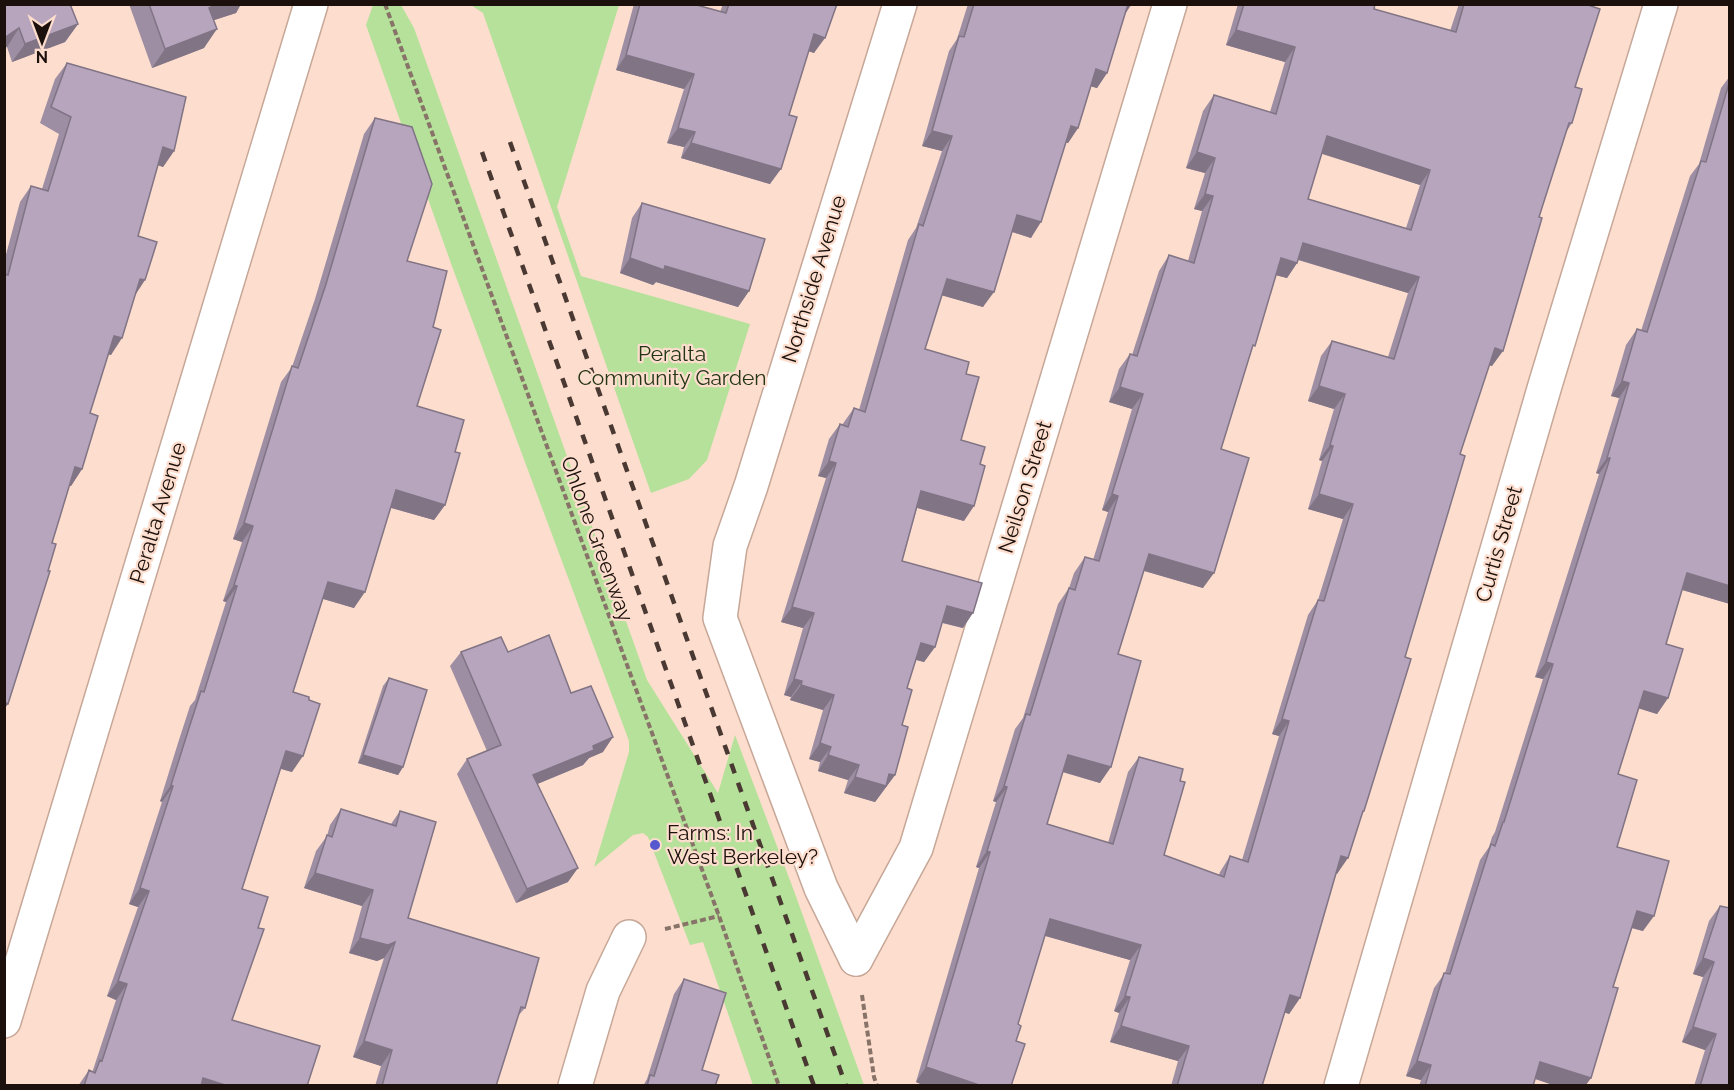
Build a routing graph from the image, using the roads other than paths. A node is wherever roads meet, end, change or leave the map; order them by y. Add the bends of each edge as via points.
1 (311, 4) edge
2 (900, 4) edge
3 (1170, 4) edge
4 (1661, 4) edge
5 (629, 937) road end
6 (856, 959) joint
7 (4, 1021) edge
8 (575, 1086) edge
9 (1341, 1086) edge

1 - 7 street, Peralta Avenue
2 - 6 street, Northside Avenue via 730,546 720,618 821,888
3 - 6 street, Neilson Street via 916,848
4 - 9 street, Curtis Street via 1546,382
5 - 8 street via 603,992

